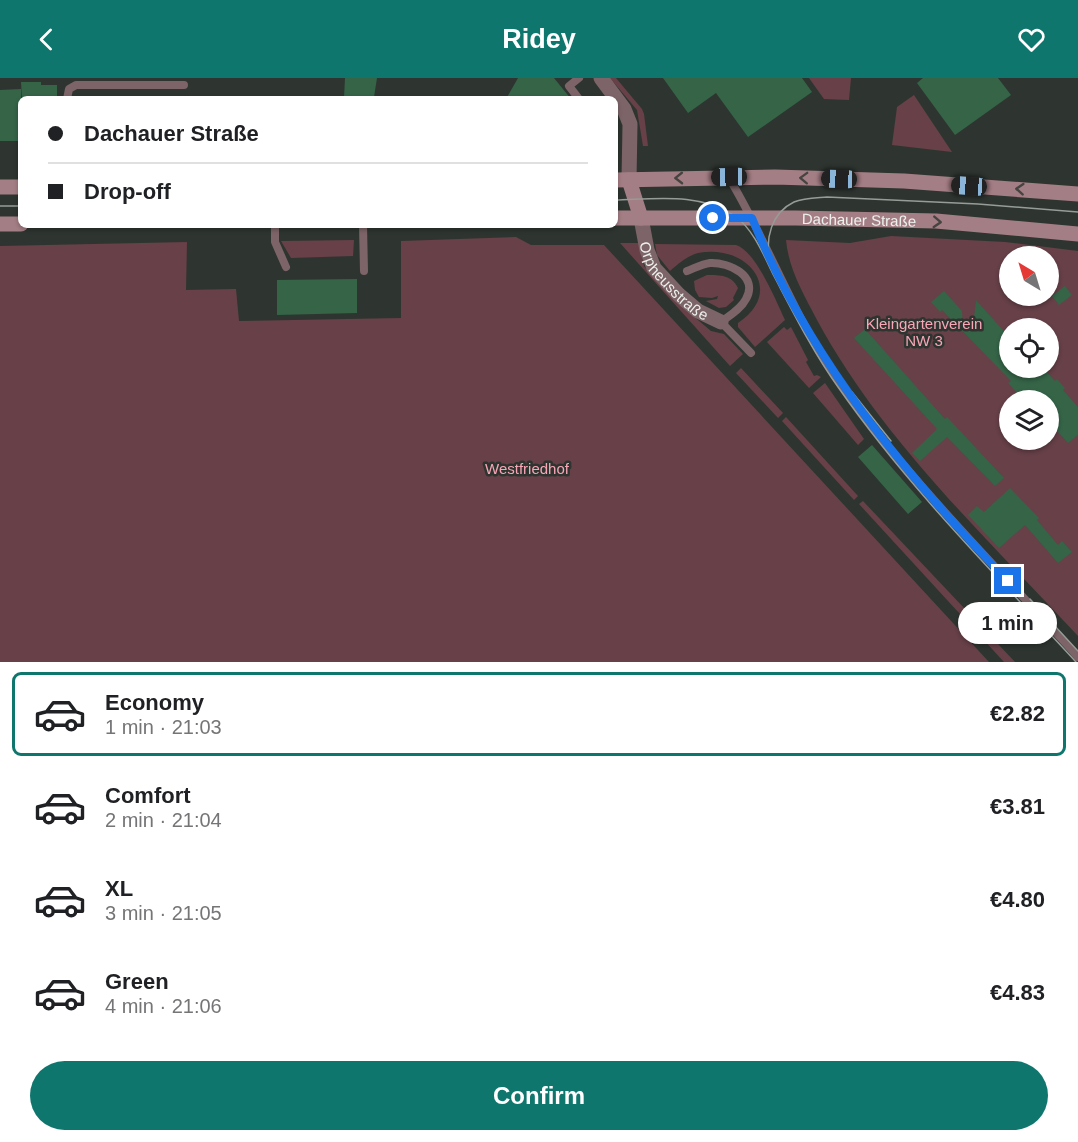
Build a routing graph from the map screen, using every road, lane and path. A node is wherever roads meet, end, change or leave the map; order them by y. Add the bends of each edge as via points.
1 (579, 78) edge
2 (601, 78) edge
3 (184, 85) dead end
4 (67, 96) edge
5 (577, 96) edge
6 (614, 96) edge
7 (618, 101) edge
8 (729, 177) junction
9 (622, 180) edge
10 (0, 187) edge
11 (18, 187) edge
12 (1078, 194) edge
13 (618, 218) edge
14 (641, 218) junction
15 (752, 218) junction
16 (0, 224) edge
17 (18, 224) edge
18 (275, 228) edge
19 (363, 228) edge
20 (1078, 234) edge
21 (286, 267) dead end
22 (364, 271) dead end
23 (687, 271) dead end
24 (721, 322) junction
25 (751, 353) dead end
26 (1078, 657) edge

1 - 5 lane via 569,86
2 - 6 street
3 - 4 lane via 76,85
7 - 9 street via 630,124
8 -> 9 main road
12 -> 8 main road via 904,181
8 - 15 lane
9 - 14 main road
10 - 11 main road
13 - 14 main road, Dachauer Straße
14 - 15 main road, Dachauer Straße
14 - 24 street, Orpheusstraße via 654,268 678,295
15 -> 20 main road, Dachauer Straße via 936,221
15 - 26 lane via 811,335 846,392 928,495
16 - 17 main road
18 - 21 lane via 275,242
19 - 22 lane
23 - 24 lane via 719,264 739,270 746,279 747,298
24 - 25 lane, Orpheusstraße

